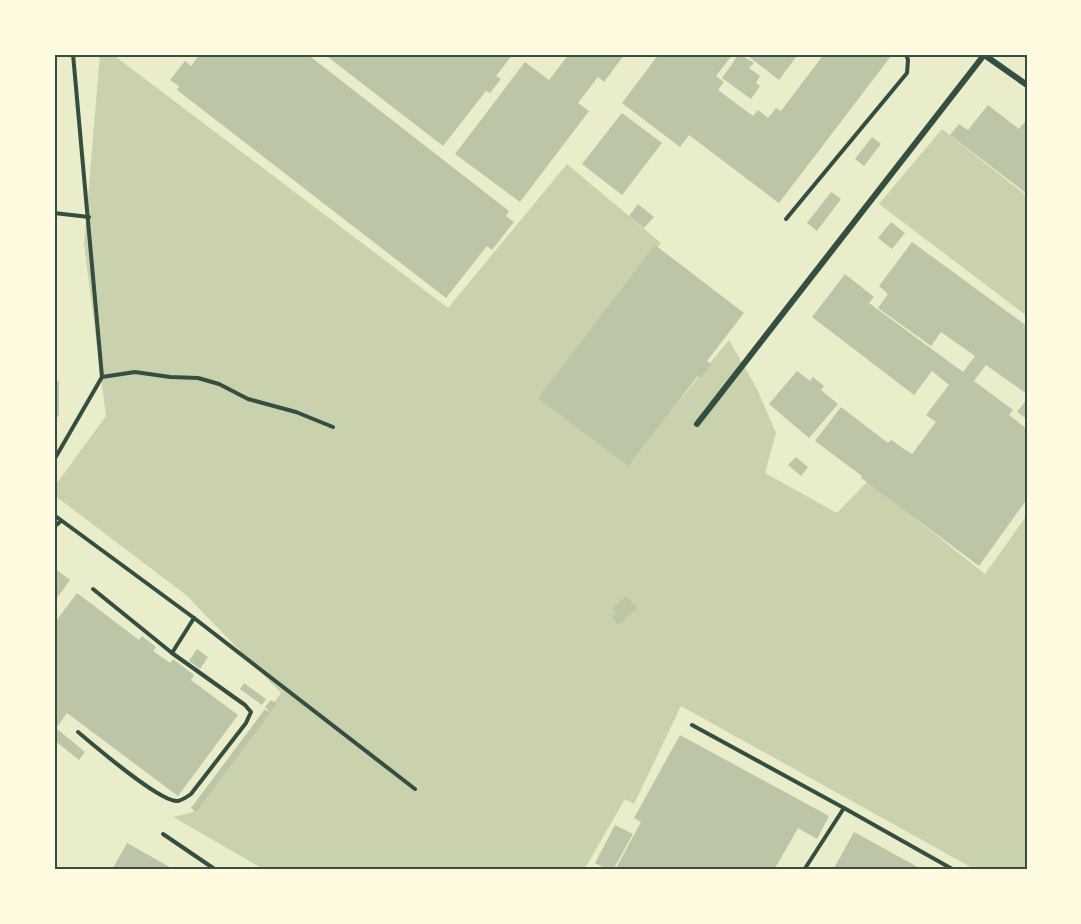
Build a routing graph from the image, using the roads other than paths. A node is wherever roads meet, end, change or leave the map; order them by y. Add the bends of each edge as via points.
1 (74, 54) edge
2 (906, 54) edge
3 (984, 54) edge
4 (1027, 85) edge
5 (54, 213) edge
6 (89, 217) junction
7 (786, 219) dead end
8 (102, 376) junction
9 (697, 424) dead end
10 (333, 427) dead end
11 (54, 460) edge
12 (54, 515) edge
13 (61, 520) junction
14 (54, 527) edge
15 (93, 589) dead end
16 (194, 618) junction
17 (172, 653) junction
18 (692, 725) dead end
19 (78, 732) dead end
20 (415, 789) dead end
21 (844, 808) junction
22 (163, 834) dead end
23 (216, 870) edge
24 (804, 870) edge
25 (954, 870) edge

1 - 6 lane
2 - 7 lane via 907,73
3 - 4 street
3 - 9 street
5 - 6 lane
6 - 8 lane
8 - 10 lane via 135,372 198,378
8 - 11 lane
12 - 13 lane
13 - 14 lane
13 - 16 lane
15 - 17 lane
16 - 17 lane
16 - 20 lane
17 - 19 lane via 250,712 246,723 191,795 171,800 130,775
18 - 21 lane
21 - 24 lane
21 - 25 lane
22 - 23 lane

